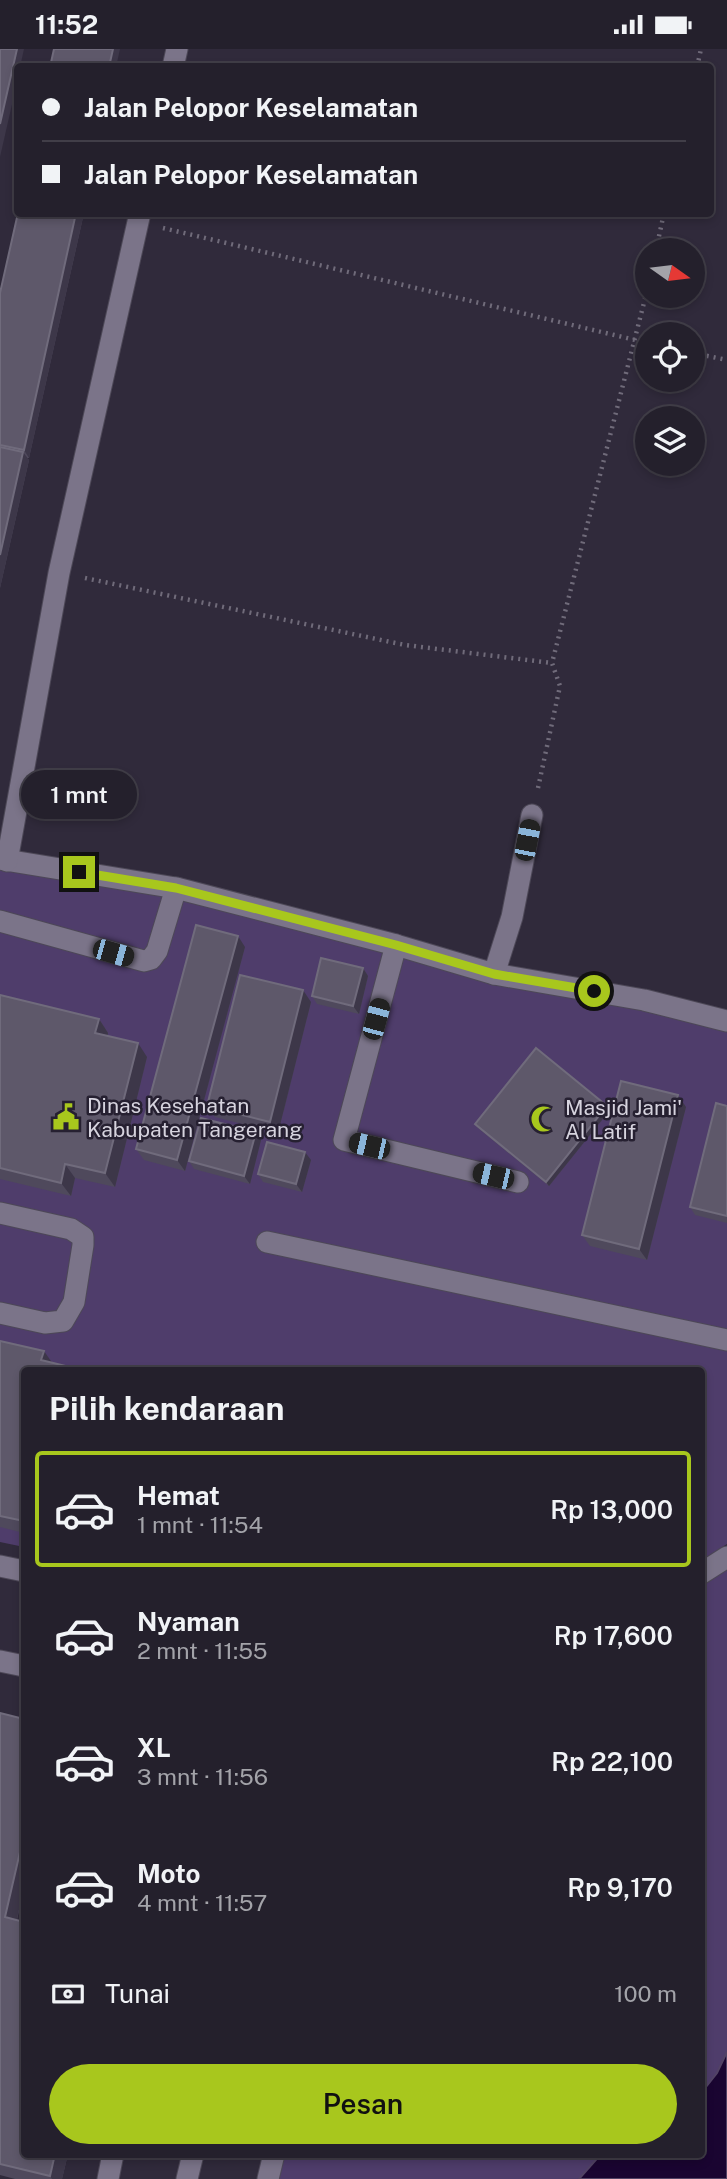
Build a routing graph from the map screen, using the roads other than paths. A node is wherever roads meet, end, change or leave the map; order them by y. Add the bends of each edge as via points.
1 (140, 218) edge
2 (532, 815) road end
3 (3, 860) edge
4 (176, 888) junction
5 (0, 921) edge
6 (396, 945) junction
7 (494, 974) junction
8 (727, 1021) edge
9 (518, 1182) dead end
10 (0, 1213) edge
11 (267, 1242) dead end
12 (0, 1313) edge
13 (727, 1340) edge
14 (727, 1557) edge
15 (0, 1566) edge
16 (21, 1570) edge
17 (705, 1571) edge
18 (0, 1661) edge
19 (21, 1665) edge
20 (112, 2158) edge
21 (192, 2158) edge
22 (273, 2158) edge
23 (108, 2179) edge
24 (187, 2179) edge
25 (268, 2179) edge

1 - 3 street via 59,573
2 - 7 street via 512,917
3 - 4 street
4 - 5 street via 157,951 145,961
4 - 6 street
6 - 7 street
6 - 9 street via 344,1140
7 - 8 street via 645,1000
10 - 12 street via 71,1229 83,1237 74,1302 63,1321 45,1323
11 - 13 street
14 - 17 street
15 - 16 street
18 - 19 street
20 - 23 street
21 - 24 street
22 - 25 street

